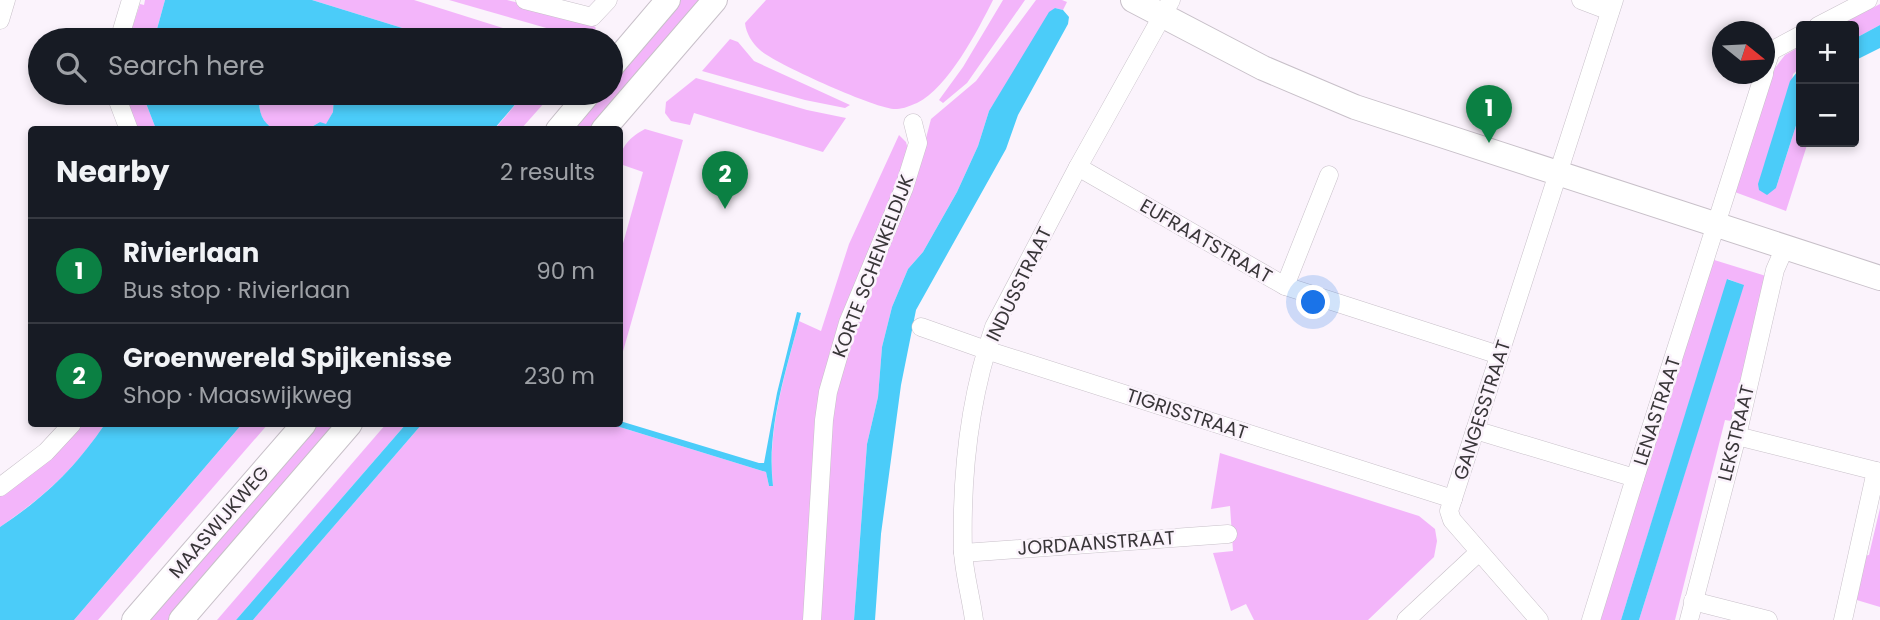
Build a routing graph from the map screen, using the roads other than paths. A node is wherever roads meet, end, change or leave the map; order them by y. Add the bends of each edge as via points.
1 (6, 0) edge
2 (131, 0) edge
3 (525, 0) edge
4 (608, 0) edge
5 (668, 0) edge
6 (715, 0) edge
7 (1133, 0) edge
8 (1581, 0) edge
9 (1868, 0) edge
10 (1612, 6) edge
11 (1167, 8) edge
12 (0, 20) edge
13 (1828, 21) edge
14 (122, 28) edge
15 (1796, 38) edge
16 (1775, 49) edge
17 (623, 53) edge
18 (1760, 84) edge
19 (120, 105) edge
20 (579, 105) edge
21 (913, 123) dead end
22 (127, 126) edge
23 (561, 126) edge
24 (606, 126) edge
25 (1078, 167) junction
26 (1558, 174) junction
27 (1329, 175) dead end
28 (1715, 225) junction
29 (1785, 247) junction
30 (1880, 278) edge
31 (1285, 286) junction
32 (921, 327) dead end
33 (986, 350) junction
34 (1500, 355) junction
35 (69, 427) edge
36 (301, 427) edge
37 (347, 427) edge
38 (1475, 430) junction
39 (1737, 436) junction
40 (1878, 471) edge
41 (1635, 478) junction
42 (0, 487) edge
43 (1453, 499) junction
44 (1228, 534) dead end
45 (1479, 552) junction
46 (963, 553) junction
47 (1693, 601) junction
48 (134, 620) edge
49 (181, 620) edge
50 (812, 620) edge
51 (974, 620) edge
52 (1406, 620) edge
53 (1539, 620) edge
54 (1591, 620) edge
55 (1689, 620) edge
56 (1768, 620) edge
57 (1843, 620) edge

1 - 12 street
2 - 14 street
3 - 4 street via 592,17
5 - 17 street
6 - 24 street
7 - 11 street
8 - 10 street
9 - 13 street
10 - 26 street, GANGESSTRAAT
11 - 25 street, INDUSSTRAAT
11 - 26 street via 1263,68 1355,107
15 - 16 street, LENASTRAAT
18 - 28 street, LENASTRAAT
19 - 22 street
20 - 23 street
21 - 50 street, KORTE SCHENKELDIJK via 918,143 904,188 848,323 828,392
25 - 31 street, EUFRAATSTRAAT
25 - 33 street, INDUSSTRAAT
26 - 28 street
26 - 34 street, GANGESSTRAAT
27 - 31 street
28 - 29 street
28 - 41 street, LENASTRAAT
29 - 30 street
29 - 39 street, LEKSTRAAT via 1775,270
31 - 34 street, EUFRAATSTRAAT
32 - 33 street, TIGRISSTRAAT
33 - 43 street, TIGRISSTRAAT
33 - 46 street, INDUSSTRAAT via 965,448
34 - 38 street, GANGESSTRAAT
35 - 42 street via 46,452
36 - 48 street, MAASWIJKWEG
37 - 49 street, MAASWIJKWEG
38 - 41 street, LENASTRAAT
38 - 43 street, GANGESSTRAAT
39 - 40 street
39 - 47 street, LEKSTRAAT
40 - 57 street
41 - 54 street
43 - 45 street, GANGESSTRAAT via 1452,520
44 - 46 street, JORDAANSTRAAT
45 - 52 street
45 - 53 street, GANGESSTRAAT
46 - 51 street, INDUSSTRAAT
47 - 55 street, LEKSTRAAT
47 - 56 street

